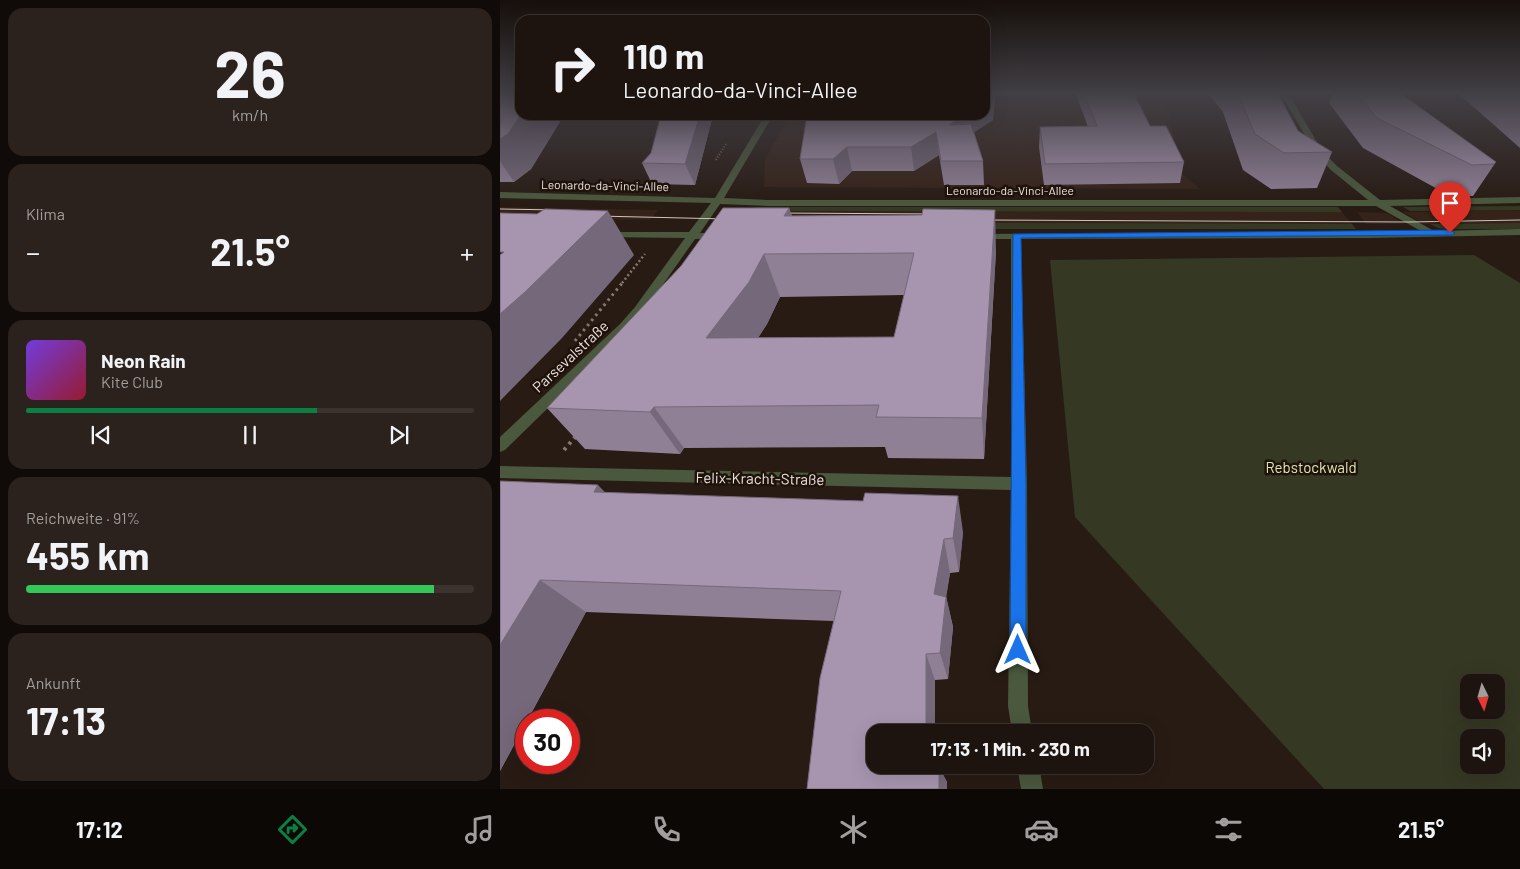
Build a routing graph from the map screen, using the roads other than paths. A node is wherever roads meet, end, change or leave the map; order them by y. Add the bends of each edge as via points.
1 (760, 131) edge
2 (1308, 131) edge
3 (500, 195) edge
4 (718, 200) junction
5 (1520, 200) edge
6 (1376, 202) junction
7 (1520, 232) edge
8 (1433, 233) junction
9 (593, 234) edge
10 (693, 236) junction
11 (730, 236) edge
12 (967, 236) edge
13 (1016, 236) junction
14 (500, 446) edge
15 (500, 472) edge
16 (1020, 484) junction
17 (1021, 724) edge
18 (1030, 774) edge
19 (1032, 789) edge

1 - 4 street, Parsevalstraße
2 - 6 street via 1327,161
3 - 4 street, Leonardo-da-Vinci-Allee
4 - 6 street, Leonardo-da-Vinci-Allee via 768,203
4 - 10 street, Parsevalstraße
5 - 6 street, Leonardo-da-Vinci-Allee
6 - 8 street
7 - 8 street
8 - 13 street
9 - 10 street
10 - 11 street
10 - 14 street, Parsevalstraße via 624,327
12 - 13 street
13 - 16 street
15 - 16 street, Felix-Kracht-Straße
16 - 17 street via 1018,706
18 - 19 street

